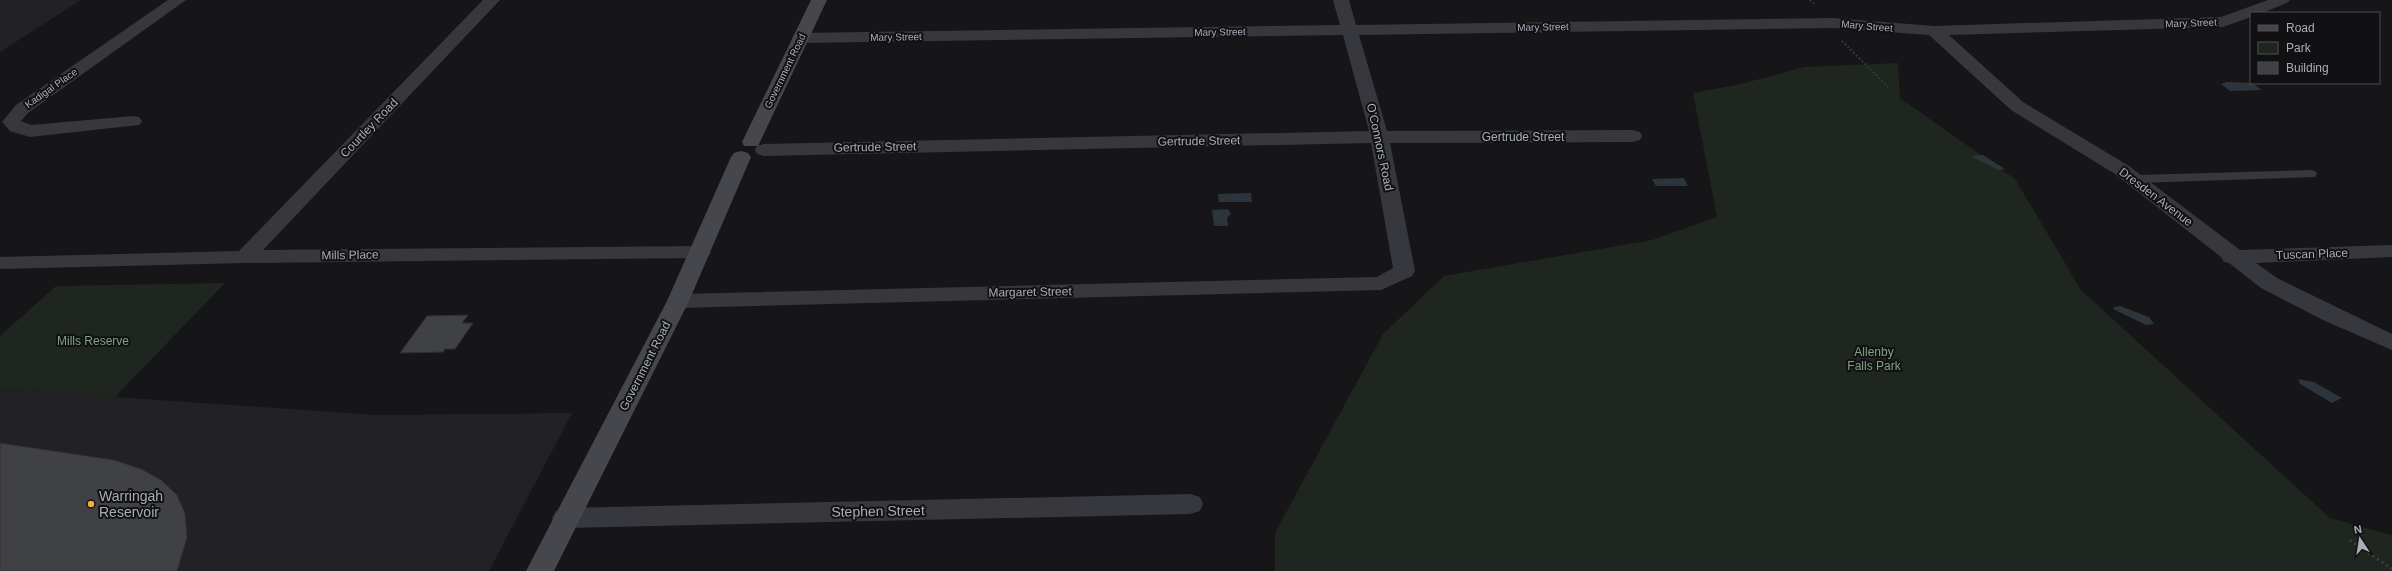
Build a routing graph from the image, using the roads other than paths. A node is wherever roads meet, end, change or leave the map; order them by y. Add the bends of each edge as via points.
1 (178, 0) edge
2 (492, 0) edge
3 (819, 0) edge
4 (1341, 0) edge
5 (2282, 0) edge
6 (1351, 30) junction
7 (1934, 31) junction
8 (800, 38) junction
9 (133, 120) dead end
10 (1633, 136) dead end
11 (1380, 138) junction
12 (752, 149) junction
13 (2310, 174) dead end
14 (2136, 179) junction
15 (2392, 251) edge
16 (700, 252) junction
17 (245, 257) junction
18 (2232, 257) junction
19 (0, 264) edge
20 (1381, 283) joint
21 (678, 301) junction
22 (2392, 343) edge
23 (1190, 504) dead end
24 (566, 518) junction
25 (540, 571) edge

1 - 9 street, Kadigal Place via 22,109 11,122 30,131
2 - 17 street, Courtley Road
3 - 8 street, Government Road
4 - 6 street, O'Connors Road
5 - 7 street, Mary Street via 2223,22
6 - 7 street, Mary Street via 1823,23
6 - 8 street, Mary Street
6 - 11 street, O'Connors Road
7 - 14 street, Dresden Avenue via 2017,106
8 - 12 street, Government Road
10 - 11 street, Gertrude Street
11 - 12 street, Gertrude Street
11 - 20 street, O'Connors Road via 1404,271
12 - 16 street, Government Road
13 - 14 lane
14 - 18 street, Dresden Avenue
15 - 18 street, Tuscan Place
16 - 17 street, Mills Place
16 - 21 street, Government Road
17 - 19 street, Mills Place
18 - 22 street, Dresden Avenue via 2269,284
20 - 21 street, Margaret Street
21 - 24 street, Government Road
23 - 24 street, Stephen Street
24 - 25 street, Government Road

